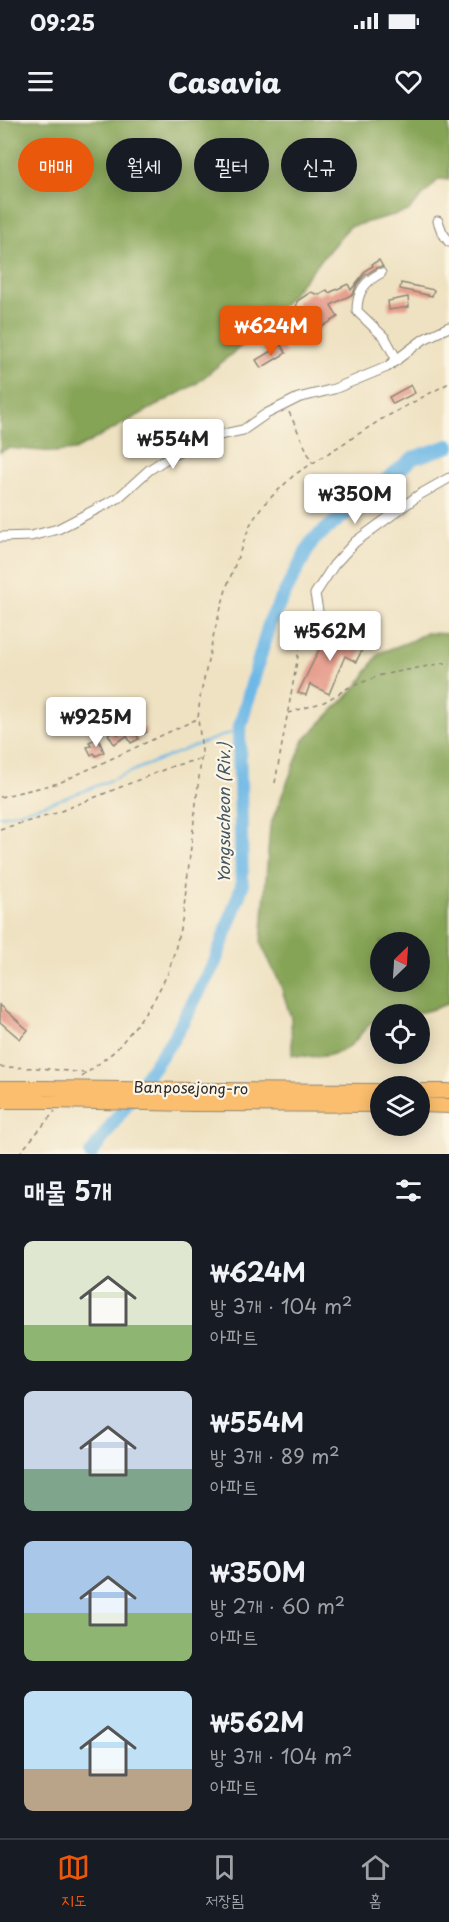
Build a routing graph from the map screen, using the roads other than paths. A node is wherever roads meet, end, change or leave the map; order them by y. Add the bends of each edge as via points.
1 (438, 221) dead end
2 (449, 242) edge
3 (381, 273) dead end
4 (449, 327) edge
5 (397, 360) junction
6 (449, 478) edge
7 (0, 537) edge
8 (318, 611) dead end
9 (0, 1088) edge
10 (370, 1091) edge
11 (430, 1091) edge
12 (449, 1091) edge
13 (194, 1097) junction
14 (50, 1100) junction
15 (0, 1101) edge
16 (370, 1105) edge
17 (430, 1106) edge
18 (449, 1106) edge

1 - 2 street
3 - 5 street via 368,280 362,289 357,297 357,311 385,338
4 - 5 street via 423,339
5 - 7 street via 334,389 298,398 243,430 210,437 157,463 118,498 58,529 31,536
6 - 8 street via 355,542 315,594
9 - 14 highway, Banposejong-ro
10 - 13 highway, Banposejong-ro
11 - 12 highway
13 - 14 highway, Banposejong-ro, bridge
13 - 16 highway, Banposejong-ro
14 - 15 highway, Banposejong-ro
17 - 18 highway

